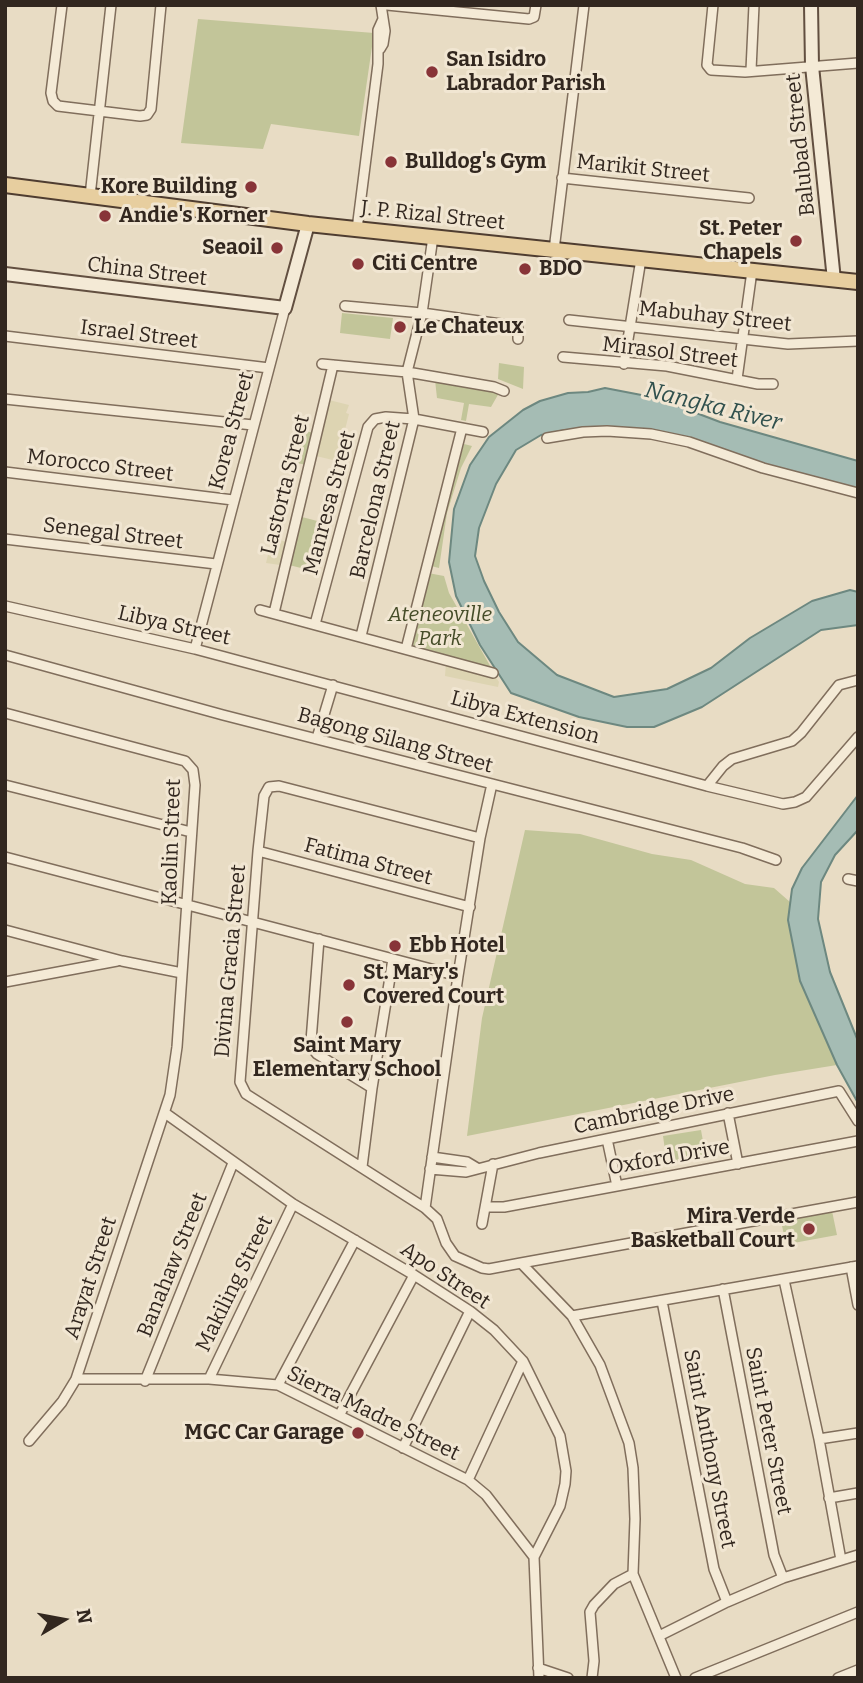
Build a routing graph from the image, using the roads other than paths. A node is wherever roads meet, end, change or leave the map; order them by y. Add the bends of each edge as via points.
1 (62, 5) edge
2 (111, 5) edge
3 (161, 5) edge
4 (381, 5) edge
5 (387, 5) edge
6 (536, 5) edge
7 (584, 5) edge
8 (713, 5) edge
9 (754, 5) edge
10 (811, 5) edge
11 (858, 63) edge
12 (813, 66) junction
13 (751, 70) junction
14 (99, 110) junction
15 (562, 178) junction
16 (5, 185) edge
17 (90, 196) junction
18 (749, 198) dead end
19 (308, 224) junction
20 (357, 229) junction
21 (433, 237) junction
22 (554, 250) junction
23 (641, 259) junction
24 (752, 271) junction
25 (5, 274) edge
26 (834, 280) junction
27 (858, 282) edge
28 (345, 306) dead end
29 (285, 308) junction
30 (422, 313) junction
31 (569, 320) dead end
32 (631, 327) junction
33 (5, 337) edge
34 (518, 339) dead end
35 (742, 340) junction
36 (858, 341) edge
37 (564, 357) dead end
38 (322, 364) dead end
39 (624, 364) junction
40 (333, 366) junction
41 (269, 368) junction
42 (407, 372) junction
43 (737, 379) junction
44 (773, 384) dead end
45 (505, 391) dead end
46 (5, 399) edge
47 (414, 419) junction
48 (253, 425) junction
49 (462, 428) junction
50 (483, 432) dead end
51 (547, 438) dead end
52 (5, 472) edge
53 (858, 493) edge
54 (233, 500) junction
55 (5, 539) edge
56 (216, 564) junction
57 (5, 606) edge
58 (260, 610) dead end
59 (274, 613) junction
60 (315, 624) junction
61 (361, 636) junction
62 (195, 649) junction
63 (406, 649) junction
64 (5, 655) edge
65 (493, 673) dead end
66 (858, 680) edge
67 (334, 685) junction
68 (5, 713) edge
69 (858, 737) edge
70 (317, 738) junction
71 (492, 784) junction
72 (5, 785) edge
73 (707, 786) junction
74 (191, 832) junction
75 (480, 838) junction
76 (258, 850) junction
77 (5, 857) edge
78 (776, 860) dead end
79 (187, 904) junction
80 (470, 907) junction
81 (251, 921) junction
82 (5, 930) edge
83 (319, 939) junction
84 (393, 959) junction
85 (122, 961) junction
86 (182, 973) junction
87 (458, 976) junction
88 (5, 982) edge
89 (372, 1088) junction
90 (165, 1113) junction
91 (728, 1113) junction
92 (858, 1121) edge
93 (607, 1139) junction
94 (858, 1141) edge
95 (432, 1157) junction
96 (233, 1163) junction
97 (493, 1164) junction
98 (738, 1164) junction
99 (362, 1167) junction
100 (477, 1168) junction
101 (430, 1169) junction
102 (617, 1186) junction
103 (858, 1202) edge
104 (293, 1204) junction
105 (487, 1207) junction
106 (425, 1208) junction
107 (482, 1224) dead end
108 (355, 1240) junction
109 (521, 1263) junction
110 (854, 1266) edge
111 (414, 1275) junction
112 (784, 1280) junction
113 (723, 1289) junction
114 (662, 1301) junction
115 (858, 1305) edge
116 (470, 1311) junction
117 (572, 1315) junction
118 (523, 1361) junction
119 (76, 1379) junction
120 (209, 1379) junction
121 (145, 1381) junction
122 (278, 1385) junction
123 (340, 1414) junction
124 (858, 1433) edge
125 (819, 1439) junction
126 (29, 1441) dead end
127 (403, 1448) junction
128 (468, 1480) junction
129 (858, 1493) edge
130 (829, 1498) junction
131 (858, 1555) edge
132 (534, 1557) junction
133 (841, 1560) junction
134 (633, 1574) junction
135 (783, 1578) junction
136 (727, 1602) junction
137 (858, 1612) edge
138 (659, 1636) junction
139 (858, 1670) edge
140 (539, 1673) edge
141 (568, 1678) edge
142 (592, 1678) edge
143 (677, 1678) edge
144 (695, 1678) edge
145 (838, 1678) edge

1 - 14 street via 53,101 58,106
2 - 14 street
3 - 14 street via 151,109 140,116
4 - 20 street via 383,44
5 - 6 street via 529,19 534,17
7 - 15 street
8 - 13 street via 707,65 713,71
9 - 13 street
10 - 12 street, Balubad Street
11 - 12 street
12 - 13 street
12 - 26 street, Balubad Street
14 - 17 street
15 - 18 street, Marikit Street
15 - 22 street, Marikit Street
16 - 17 main road, J. P. Rizal Street
17 - 19 main road, J. P. Rizal Street
19 - 20 main road, J. P. Rizal Street
19 - 29 street, Korea Street
20 - 21 main road, J. P. Rizal Street
21 - 22 main road, J. P. Rizal Street
21 - 30 street
22 - 23 main road, J. P. Rizal Street
23 - 24 main road, J. P. Rizal Street
23 - 32 street
24 - 26 main road, J. P. Rizal Street
24 - 35 street
25 - 29 street, China Street
26 - 27 main road, J. P. Rizal Street
28 - 30 street
29 - 41 street, Korea Street
30 - 34 street via 515,326
30 - 42 street
31 - 32 street, Mabuhay Street
32 - 35 street, Mabuhay Street
32 - 39 street
33 - 41 street, Israel Street
35 - 36 street, Mabuhay Street via 788,344
35 - 43 street
37 - 39 street, Mirasol Street
38 - 40 street
39 - 43 street, Mirasol Street via 667,366
40 - 42 street
40 - 59 street, Lastorta Street
41 - 48 street, Korea Street
42 - 45 street
42 - 47 street, Barcelona Street
43 - 44 street, Mirasol Street
46 - 48 street
47 - 49 street, Manresa Street
47 - 60 street, Manresa Street via 386,417 374,419 368,426
47 - 61 street, Barcelona Street
48 - 54 street, Korea Street
49 - 50 street, Manresa Street
49 - 63 street
51 - 53 street via 588,432 651,434
52 - 54 street, Morocco Street
54 - 56 street, Korea Street
55 - 56 street, Senegal Street
56 - 62 street, Korea Street
57 - 62 street, Libya Street
58 - 59 street
59 - 60 street
60 - 61 street
61 - 63 street
62 - 67 street, Libya Street
63 - 65 street
64 - 70 street, Bagong Silang Street
66 - 73 street via 839,685 792,741 732,760
67 - 70 street
67 - 73 street, Libya Extension
68 - 74 street, Kaolin Street via 185,761 195,776
69 - 73 street, Libya Extension via 806,797 795,802 783,804
70 - 71 street, Bagong Silang Street
71 - 75 street
71 - 78 street, Bagong Silang Street
72 - 74 street
74 - 79 street, Kaolin Street
75 - 76 street, Divina Gracia Street via 279,786 269,787 264,796
75 - 80 street
76 - 80 street, Fatima Street
76 - 81 street, Divina Gracia Street
77 - 79 street
79 - 81 street
79 - 86 street, Kaolin Street
80 - 87 street
81 - 83 street
81 - 99 street, Divina Gracia Street via 241,1087
82 - 85 street
83 - 84 street
83 - 89 street via 313,1049
84 - 87 street
84 - 89 street
85 - 86 street
85 - 88 street
86 - 90 street, Kaolin Street via 174,1073
87 - 95 street
89 - 99 street
90 - 96 street, Apo Street
90 - 119 street, Arayat Street
91 - 92 street, Cambridge Drive via 839,1091
91 - 93 street, Cambridge Drive
91 - 98 street
93 - 97 street, Cambridge Drive
93 - 102 street
94 - 98 street, Oxford Drive
95 - 100 street, Cambridge Drive
95 - 101 street
96 - 104 street, Apo Street
96 - 121 street, Banahaw Street
97 - 100 street, Cambridge Drive
97 - 105 street
98 - 102 street, Oxford Drive
99 - 106 street, Divina Gracia Street
100 - 101 street, Cambridge Drive via 467,1172
101 - 106 street
102 - 105 street, Oxford Drive
103 - 109 street
104 - 108 street, Apo Street
104 - 120 street, Makiling Street
105 - 107 street
106 - 109 street via 437,1219 455,1256 489,1269
108 - 111 street, Apo Street
108 - 122 street
109 - 117 street
110 - 112 street
110 - 115 street
111 - 116 street, Apo Street
111 - 123 street
112 - 113 street
112 - 125 street
113 - 114 street
113 - 135 street, Saint Peter Street via 774,1555
114 - 117 street
114 - 136 street, Saint Anthony Street via 714,1569
116 - 118 street, Apo Street
116 - 127 street
117 - 134 street via 600,1365 629,1443 635,1519
118 - 128 street
118 - 132 street, Apo Street via 560,1436 566,1471 559,1506
119 - 121 street, Sierra Madre Street
119 - 126 street, Arayat Street
120 - 121 street, Sierra Madre Street
120 - 122 street, Sierra Madre Street
122 - 123 street, Sierra Madre Street
123 - 127 street, Sierra Madre Street
124 - 125 street
125 - 130 street
127 - 128 street, Sierra Madre Street
128 - 132 street, Sierra Madre Street via 486,1495
129 - 130 street
130 - 133 street
131 - 133 street
132 - 140 street
133 - 135 street
134 - 138 street
134 - 142 street via 614,1584 590,1612
135 - 136 street
136 - 138 street
137 - 144 street
138 - 143 street
139 - 145 street
140 - 141 street

